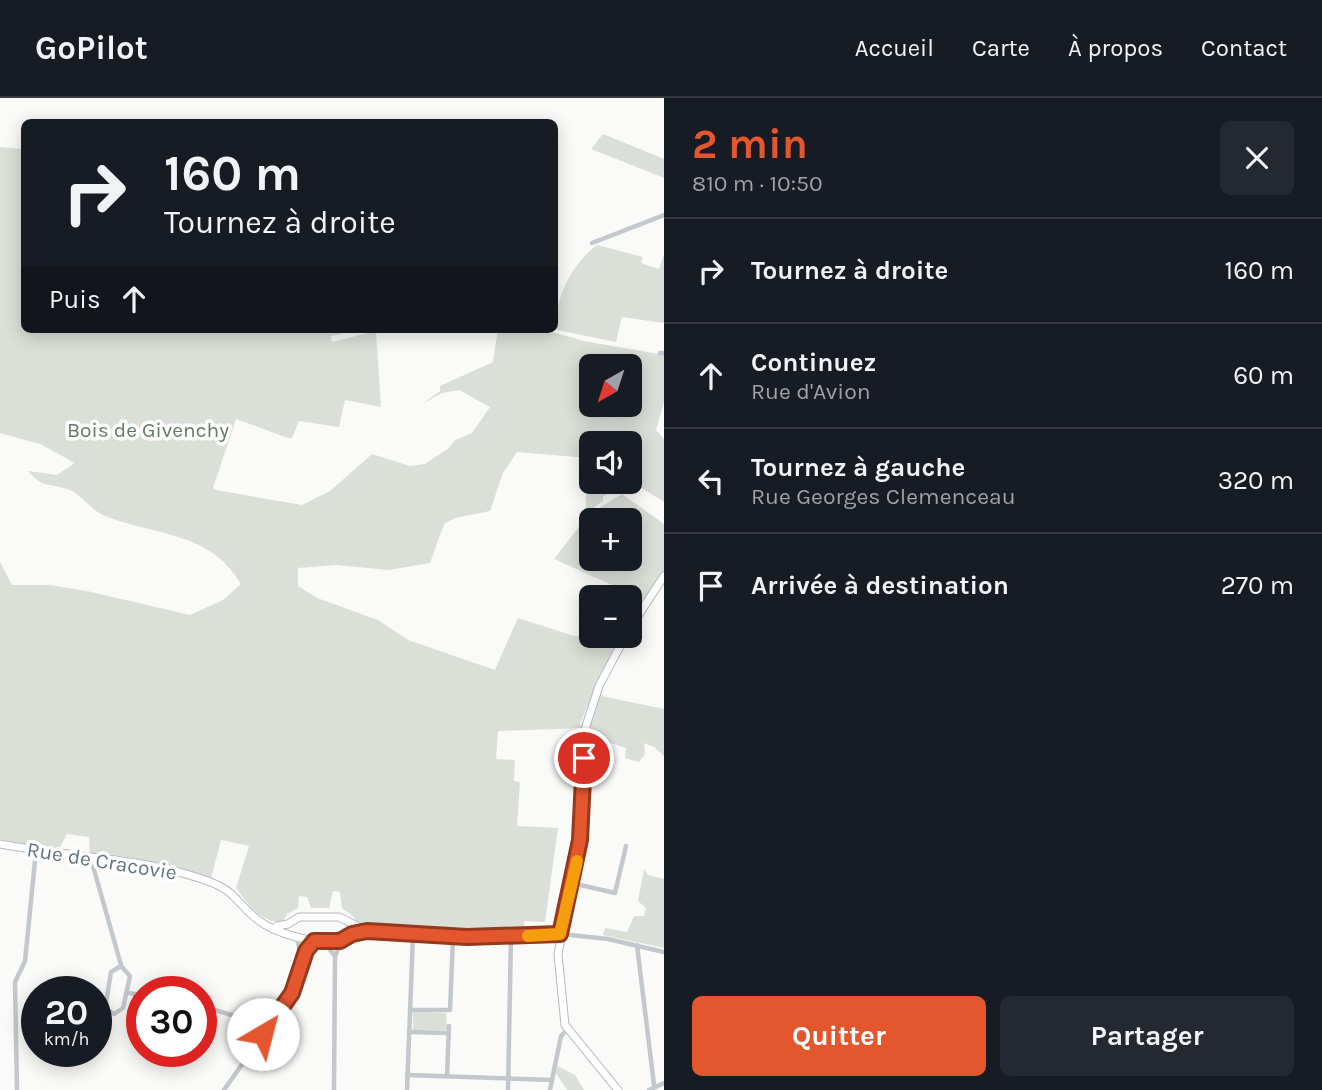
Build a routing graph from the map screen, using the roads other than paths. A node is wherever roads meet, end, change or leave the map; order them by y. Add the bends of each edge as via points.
1 (664, 215) edge
2 (592, 243) dead end
3 (664, 576) edge
4 (642, 610) edge
5 (619, 648) edge
6 (0, 844) edge
7 (626, 846) dead end
8 (36, 851) junction
9 (92, 859) junction
10 (572, 883) junction
11 (292, 922) junction
12 (349, 924) junction
13 (272, 926) junction
14 (367, 931) junction
15 (560, 934) junction
16 (413, 935) junction
17 (511, 936) junction
18 (295, 937) junction
19 (453, 937) junction
20 (345, 938) junction
21 (314, 941) junction
22 (323, 941) junction
23 (637, 946) junction
24 (664, 952) edge
25 (335, 956) junction
26 (302, 961) junction
27 (121, 966) junction
28 (130, 976) edge
29 (126, 1000) edge
30 (410, 1010) junction
31 (217, 1011) edge
32 (270, 1026) junction
33 (449, 1026) dead end
34 (567, 1030) junction
35 (409, 1032) junction
36 (448, 1033) junction
37 (407, 1075) junction
38 (447, 1076) junction
39 (509, 1078) junction
40 (552, 1080) junction
41 (664, 1083) edge
42 (654, 1085) junction
43 (18, 1090) edge
44 (224, 1090) edge
45 (334, 1090) edge
46 (407, 1090) edge
47 (508, 1090) edge
48 (550, 1090) edge
49 (618, 1090) edge
50 (649, 1090) edge

1 - 2 street
3 - 4 street
5 - 10 street via 586,726 580,840
6 - 8 street, Rue de Cracovie
7 - 10 street via 615,893
8 - 9 street, Rue de Cracovie
8 - 43 street via 25,961 15,982
9 - 13 street, Rue de Cracovie via 137,862 223,887 258,920
9 - 27 street
10 - 15 street
11 - 12 street via 299,916 339,917
11 - 13 street
11 - 18 street
12 - 14 street
12 - 20 street
13 - 18 street, Rue de Cracovie
14 - 16 street
14 - 20 street, Rue de Cracovie
15 - 17 street
15 - 23 street
15 - 34 street via 559,984
16 - 19 street
16 - 30 street
17 - 19 street
17 - 39 street
18 - 21 street, Rue de Cracovie
18 - 26 street
19 - 30 street via 450,1010
20 - 22 street, Rue de Cracovie
20 - 25 street
21 - 22 street, Rue de Cracovie
21 - 26 street
22 - 25 street
23 - 24 street
23 - 42 street
25 - 45 street
26 - 32 street via 292,993
27 - 28 street
27 - 29 street via 111,972 106,1009 121,1012
30 - 35 street
31 - 32 street
32 - 44 street
33 - 36 street
34 - 40 street via 561,1036
34 - 49 street
35 - 36 street
35 - 37 street
36 - 38 street
37 - 38 street
37 - 46 street
38 - 39 street
39 - 40 street
39 - 47 street
40 - 48 street
41 - 42 street
42 - 50 street

